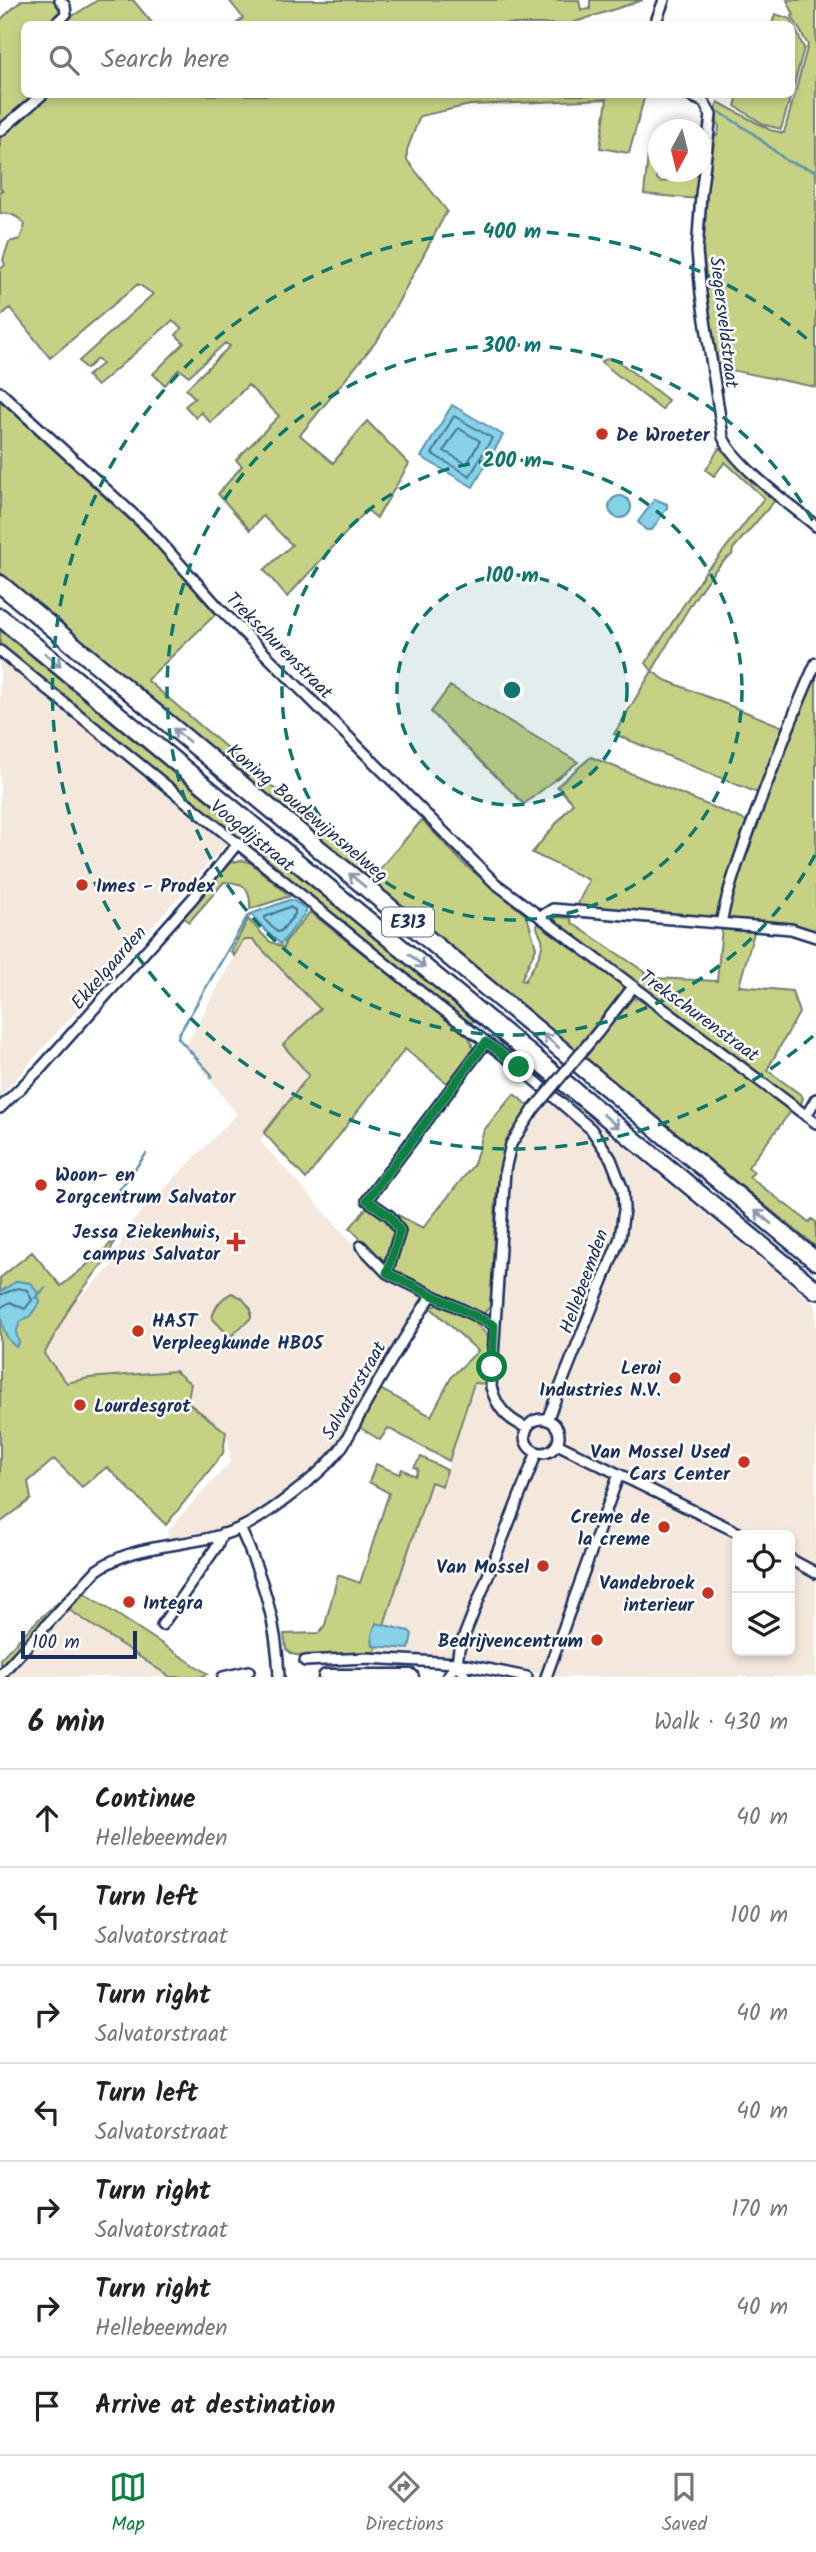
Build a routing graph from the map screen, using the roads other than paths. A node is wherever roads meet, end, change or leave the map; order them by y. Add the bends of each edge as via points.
1 (60, 0) edge
2 (664, 0) edge
3 (58, 21) edge
4 (655, 21) edge
5 (38, 98) edge
6 (695, 98) edge
7 (0, 131) edge
8 (0, 393) edge
9 (816, 526) edge
10 (0, 584) edge
11 (0, 617) edge
12 (0, 651) edge
13 (816, 663) edge
14 (237, 844) junction
15 (540, 917) junction
16 (721, 923) junction
17 (816, 937) edge
18 (633, 987) junction
19 (486, 1042) junction
20 (816, 1099) edge
21 (0, 1108) edge
22 (806, 1115) junction
23 (816, 1123) edge
24 (361, 1246) dead end
25 (816, 1261) edge
26 (387, 1273) junction
27 (816, 1290) edge
28 (431, 1296) junction
29 (494, 1325) junction
30 (547, 1420) junction
31 (527, 1428) junction
32 (557, 1444) junction
33 (537, 1452) junction
34 (619, 1474) junction
35 (240, 1528) junction
36 (733, 1530) edge
37 (222, 1534) junction
38 (795, 1562) edge
39 (816, 1573) edge
40 (162, 1625) dead end
41 (305, 1661) dead end
42 (457, 1663) junction
43 (249, 1671) dead end
44 (0, 1675) edge
45 (223, 1677) edge
46 (279, 1677) edge
47 (326, 1677) edge
48 (411, 1677) edge
49 (447, 1677) edge
50 (466, 1677) edge
51 (527, 1677) edge
52 (546, 1677) edge

1 - 3 street via 66,14
2 - 4 street
5 - 7 street
6 - 9 street, Siegersveldstraat via 704,102 711,115 697,251 723,437 741,462
8 - 15 street, Trekschurenstraat via 146,527 219,608 461,851
25 -> 10 highway, Koning Boudewijnsnelweg / E313
11 -> 27 highway, E313
12 - 14 street, Voogdijstraat
13 - 16 street via 747,836
14 - 19 street, Voogdijstraat
14 - 21 street, Ekkelgaarden via 44,1065
15 - 16 street via 553,909
15 - 18 street, Trekschurenstraat
16 - 17 street via 791,929
18 - 22 street, Trekschurenstraat
18 - 29 street, bridge via 511,1144 505,1170
19 - 26 street via 367,1200 390,1216 400,1231
19 - 30 street, Hellebeemden via 592,1129 623,1190 620,1238
20 - 22 street
22 - 23 street, Trekschurenstraat
24 - 26 street
26 - 28 street
28 - 29 street
28 - 35 street, Salvatorstraat via 340,1450 309,1480
29 - 31 street via 491,1387 495,1403 513,1422
30 - 31 street via 532,1422
30 - 32 street via 558,1430
31 - 33 street via 526,1443
32 - 33 street via 548,1452
32 - 34 street
33 - 42 street
34 - 36 street
34 - 52 street
35 - 37 street, Salvatorstraat
35 - 46 street via 268,1597
37 - 40 street
37 - 44 street, Salvatorstraat via 112,1559
38 - 39 street
41 - 42 street via 367,1658
42 - 49 street
42 - 50 street
42 - 51 street
43 - 45 street
47 - 48 highway

